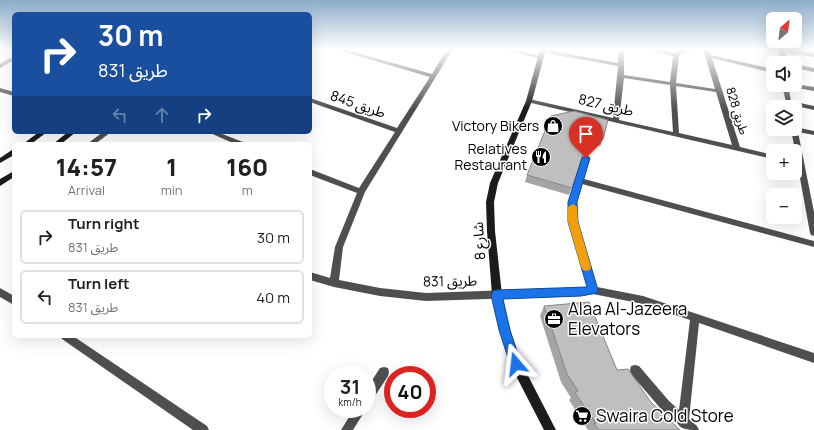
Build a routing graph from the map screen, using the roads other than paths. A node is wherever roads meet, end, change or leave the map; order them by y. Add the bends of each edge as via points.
1 (409, 69) edge
2 (438, 69) edge
3 (537, 69) edge
4 (621, 69) edge
5 (675, 69) edge
6 (713, 69) edge
7 (434, 76) junction
8 (621, 76) junction
9 (673, 84) junction
10 (802, 87) edge
11 (814, 89) edge
12 (0, 90) edge
13 (720, 91) junction
14 (12, 93) edge
15 (529, 100) junction
16 (312, 101) edge
17 (802, 107) edge
18 (814, 108) edge
19 (616, 120) junction
20 (399, 131) junction
21 (802, 131) edge
22 (41, 134) edge
23 (70, 134) edge
24 (105, 134) edge
25 (216, 134) edge
26 (676, 134) junction
27 (814, 134) edge
28 (29, 142) edge
29 (59, 142) edge
30 (93, 142) edge
31 (236, 142) edge
32 (737, 149) junction
33 (12, 153) edge
34 (766, 155) edge
35 (586, 158) edge
36 (0, 161) edge
37 (312, 173) edge
38 (12, 175) edge
39 (579, 180) junction
40 (802, 180) edge
41 (0, 183) edge
42 (361, 192) junction
43 (814, 233) edge
44 (814, 244) edge
45 (312, 277) edge
46 (334, 283) junction
47 (593, 290) junction
48 (0, 292) edge
49 (497, 295) junction
50 (12, 300) edge
51 (695, 317) junction
52 (68, 338) edge
53 (814, 358) edge
54 (635, 370) dead end
55 (384, 372) dead end
56 (376, 384) edge
57 (354, 418) edge
58 (683, 422) junction
59 (203, 430) edge
60 (347, 430) edge
61 (550, 430) edge
62 (693, 430) edge

1 - 7 street
2 - 7 street
3 - 15 street, شارع 8
4 - 8 street
5 - 9 street
6 - 13 street, طريق 828
7 - 20 street
8 - 9 street
8 - 19 street
9 - 13 street
9 - 26 street
10 - 11 street
12 - 14 street
13 - 32 street, طريق 828
15 - 19 street, طريق 827
15 - 49 street, شارع 8 via 494,183 490,202 490,231
16 - 20 street, طريق 845
17 - 18 street
19 - 26 street, طريق 827
20 - 42 street
21 - 27 street
22 - 28 street
23 - 29 street
24 - 30 street
25 - 31 street
26 - 32 street, طريق 827
32 - 34 street, طريق 827
33 - 36 street
35 - 39 street
37 - 42 street
38 - 41 street
39 - 44 street
39 - 47 street via 572,202 573,222
40 - 43 street
42 - 46 street via 339,247
45 - 46 street, طريق 831
46 - 49 street, طريق 831 via 426,297
47 - 49 street, طريق 831
47 - 51 street, طريق 831 via 643,300
48 - 50 street
49 - 61 street, شارع 8 via 516,364
51 - 53 street, طريق 831
51 - 58 street
52 - 59 street
54 - 58 street via 648,388
55 - 56 street
57 - 60 street
58 - 62 street

